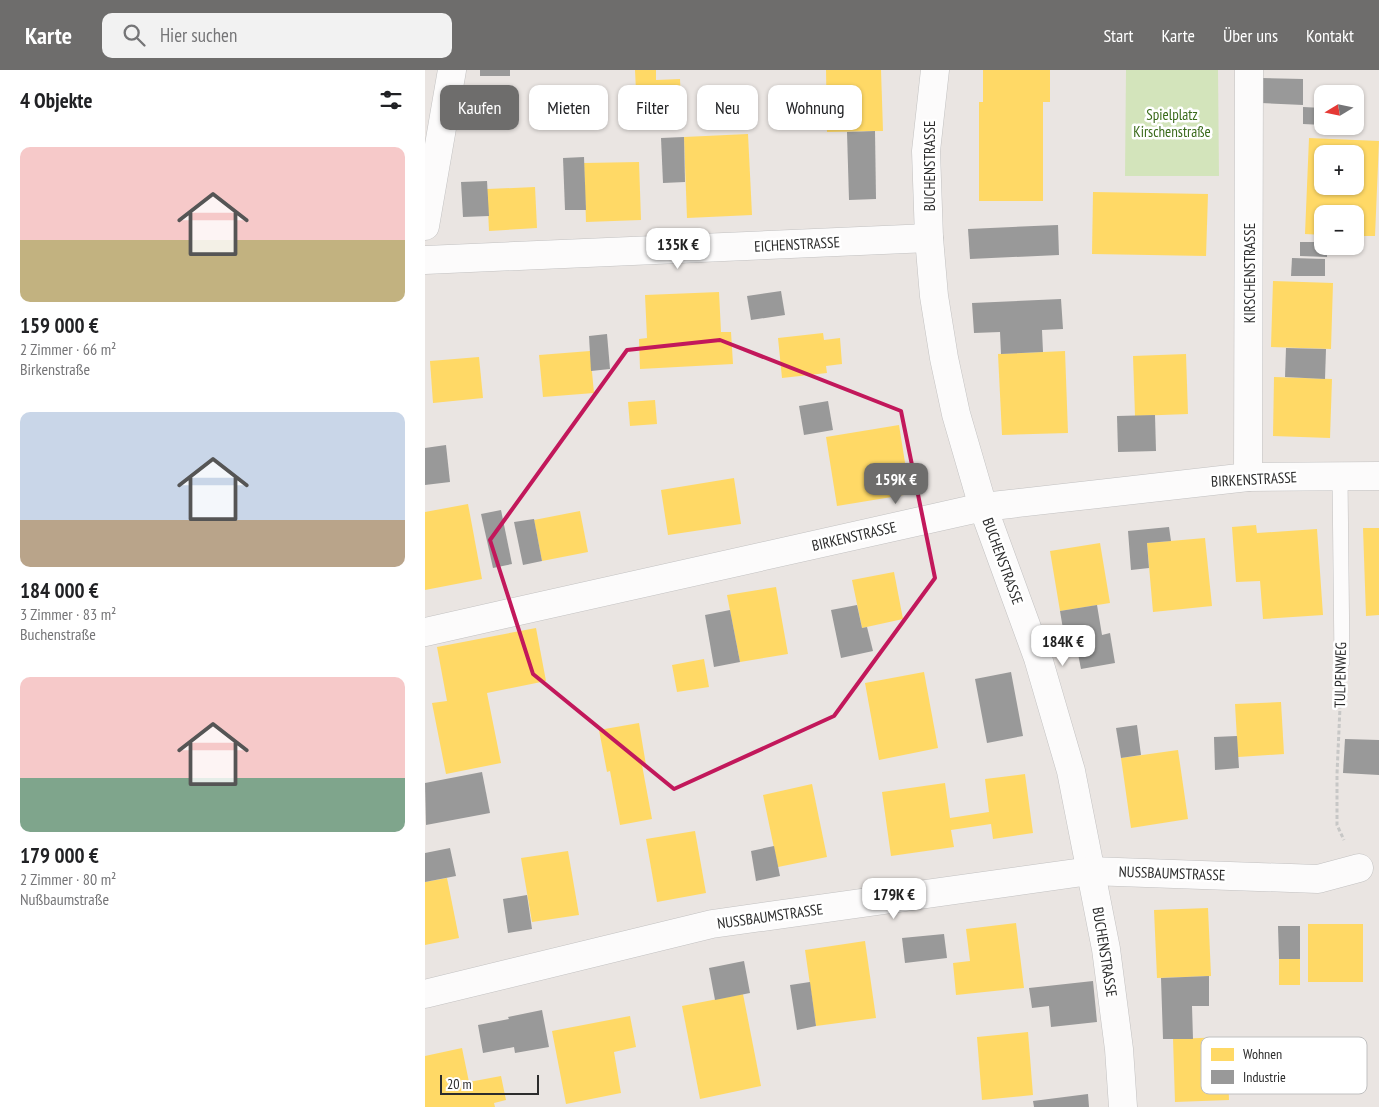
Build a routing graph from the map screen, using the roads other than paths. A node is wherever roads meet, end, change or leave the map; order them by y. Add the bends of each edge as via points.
1 (452, 70) edge
2 (935, 70) edge
3 (1249, 70) edge
4 (425, 226) edge
5 (929, 238) junction
6 (425, 260) edge
7 (1379, 476) edge
8 (1248, 477) junction
9 (1340, 477) junction
10 (983, 508) junction
11 (425, 632) edge
12 (1342, 662) road end
13 (1359, 868) road end
14 (1090, 870) junction
15 (425, 994) edge
16 (1123, 1107) edge

1 - 4 street
2 - 5 street, BUCHENSTRASSE via 926,151
3 - 8 street, KIRSCHENSTRASSE
5 - 6 street, EICHENSTRASSE
5 - 10 street, BUCHENSTRASSE via 944,358
7 - 9 street, BIRKENSTRASSE
8 - 9 street, BIRKENSTRASSE
8 - 10 street, BIRKENSTRASSE
9 - 12 lane, TULPENWEG
10 - 11 street, BIRKENSTRASSE
10 - 14 street, BUCHENSTRASSE via 1038,658 1071,771
13 - 14 street, NUSSBAUMSTRASSE via 1318,879
14 - 15 street, NUSSBAUMSTRASSE via 712,924
14 - 16 street, BUCHENSTRASSE via 1106,949

